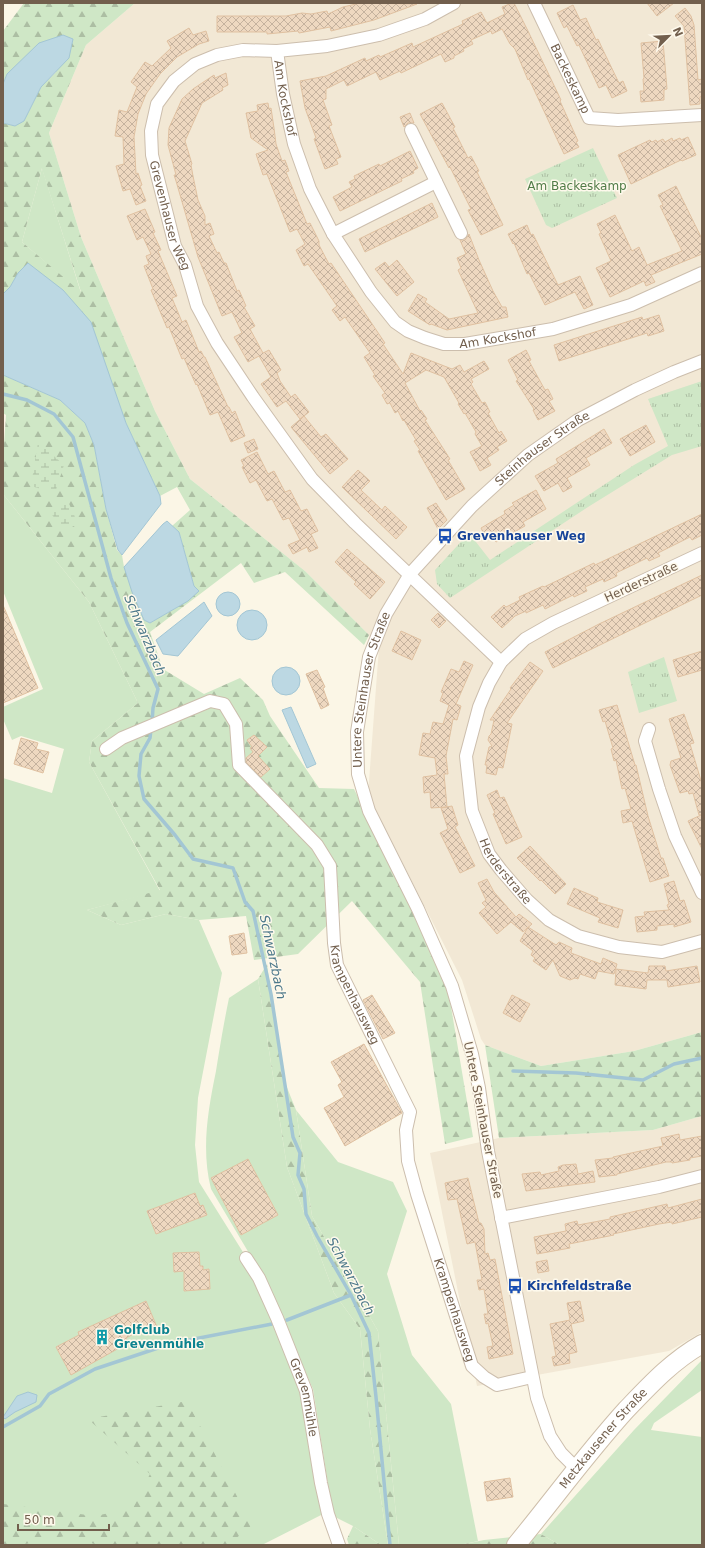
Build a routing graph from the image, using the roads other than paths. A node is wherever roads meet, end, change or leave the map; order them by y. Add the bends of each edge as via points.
1 (454, 3) edge
2 (534, 3) edge
3 (277, 51) junction
4 (702, 115) edge
5 (411, 130) dead end
6 (436, 182) junction
7 (461, 233) dead end
8 (333, 234) junction
9 (702, 273) edge
10 (702, 361) edge
11 (702, 554) edge
12 (410, 574) junction
13 (501, 662) junction
14 (649, 729) dead end
15 (106, 749) dead end
16 (702, 893) edge
17 (702, 941) edge
18 (702, 1176) edge
19 (501, 1218) junction
20 (246, 1258) dead end
21 (702, 1344) edge
22 (532, 1378) junction
23 (576, 1468) junction
24 (339, 1545) edge
25 (516, 1545) edge

1 - 3 street, Grevenhauser Weg via 425,19 379,35 328,46
2 - 4 street, Backeskamp via 589,118 618,120
3 - 8 street, Am Kockshof via 294,144 310,189
3 - 12 street, Grevenhauser Weg via 243,50 217,55 195,64 174,81 157,104 151,131 152,155 164,203 175,246 185,265 197,306 217,343 253,398 312,479
5 - 6 street
6 - 7 street
6 - 8 street
8 - 9 street, Am Kockshof via 371,292 395,322 408,331 444,344 465,344 553,328 631,305
10 - 12 street, Steinhauser Straße via 635,390 578,420 546,441 472,506
11 - 13 street, Herderstraße via 553,622 525,639
12 - 13 street
12 - 19 street, Untere Steinhauser Straße via 386,614 370,657 357,732 358,774 369,811 413,899 452,986 475,1067
13 - 17 street, Herderstraße via 479,707 466,756 472,811 489,854 527,900 549,920 578,936 619,947 662,952
14 - 16 street via 645,741 674,836
15 - 22 street, Krampenhausweg via 122,738 210,701 224,704 236,724 239,765 317,845 330,866 337,965 410,1112 406,1130 408,1161 472,1366 497,1385
18 - 19 street
19 - 22 street, Untere Steinhauser Straße
20 - 24 street, Grevenmühle via 259,1278 306,1391 321,1482 328,1514
21 - 23 main road, Metzkausener Straße via 654,1380
22 - 23 street, Untere Steinhauser Straße via 550,1436 561,1453
23 - 25 main road, Metzkausener Straße

